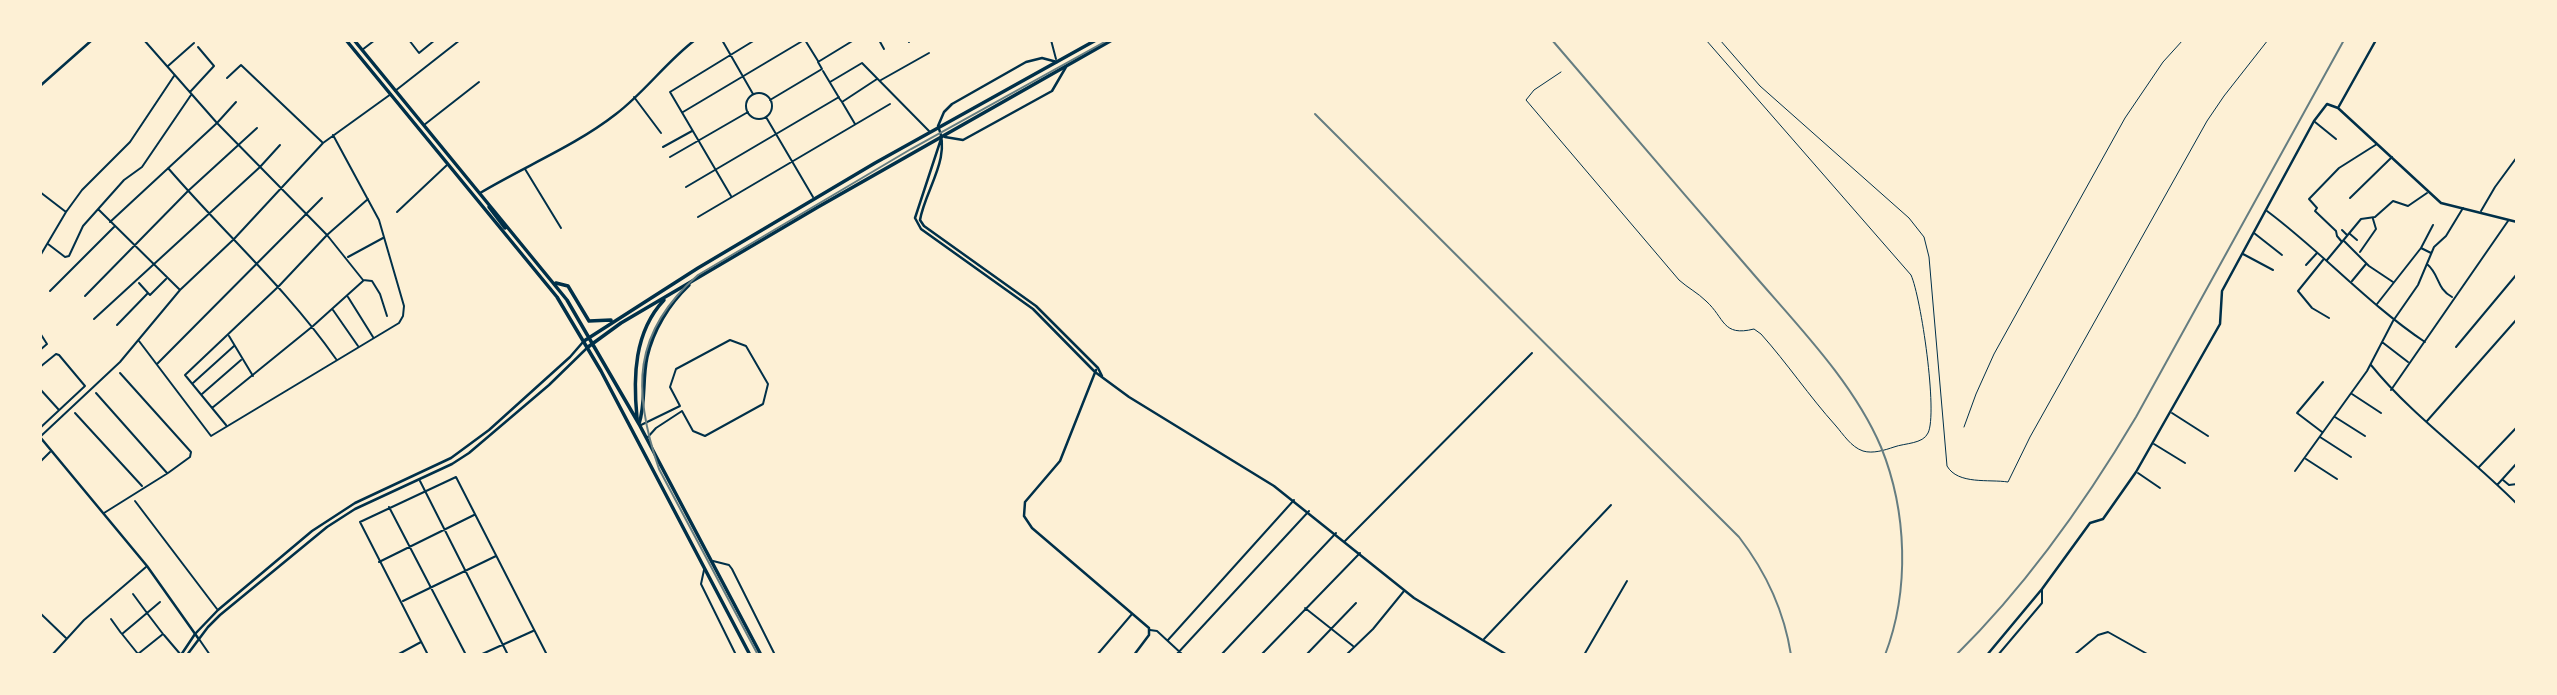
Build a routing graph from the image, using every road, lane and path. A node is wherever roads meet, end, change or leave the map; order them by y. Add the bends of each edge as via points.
1 (92, 40) edge
2 (144, 40) edge
3 (346, 40) edge
4 (354, 40) edge
5 (375, 40) edge
6 (409, 40) edge
7 (435, 40) edge
8 (460, 40) edge
9 (695, 40) edge
10 (722, 40) edge
11 (755, 40) edge
12 (804, 40) edge
13 (854, 40) edge
14 (879, 40) edge
15 (1051, 40) edge
16 (1096, 40) edge
17 (1112, 40) edge
18 (1706, 40) edge
19 (1720, 40) edge
20 (2183, 40) edge
21 (2268, 40) edge
22 (2375, 40) edge
23 (194, 43) dead end
24 (198, 47) dead end
25 (362, 50) junction
26 (884, 50) dead end
27 (929, 53) dead end
28 (731, 55) junction
29 (818, 62) junction
30 (1058, 62) junction
31 (167, 67) junction
32 (1066, 67) junction
33 (822, 69) junction
34 (1561, 72) dead end
35 (175, 75) junction
36 (743, 77) junction
37 (227, 78) dead end
38 (879, 80) junction
39 (479, 82) dead end
40 (830, 82) junction
41 (40, 85) edge
42 (393, 93) junction
43 (191, 94) junction
44 (753, 94) junction
45 (634, 97) junction
46 (839, 97) junction
47 (770, 100) junction
48 (236, 102) dead end
49 (842, 102) junction
50 (890, 104) dead end
51 (2338, 108) junction
52 (748, 112) junction
53 (682, 113) junction
54 (766, 117) junction
55 (2314, 121) junction
56 (217, 123) junction
57 (855, 124) junction
58 (424, 125) junction
59 (938, 127) junction
60 (257, 128) dead end
61 (693, 130) junction
62 (929, 131) junction
63 (661, 133) dead end
64 (332, 134) junction
65 (776, 134) junction
66 (942, 136) junction
67 (2336, 139) dead end
68 (698, 140) junction
69 (323, 142) junction
70 (237, 144) junction
71 (2378, 144) junction
72 (280, 145) dead end
73 (663, 147) dead end
74 (670, 157) dead end
75 (2392, 157) junction
76 (2517, 157) edge
77 (792, 161) junction
78 (447, 164) junction
79 (260, 167) junction
80 (168, 168) junction
81 (525, 168) junction
82 (716, 170) junction
83 (687, 187) dead end
84 (281, 189) junction
85 (188, 191) junction
86 (40, 192) edge
87 (2429, 192) junction
88 (480, 193) junction
89 (732, 197) junction
90 (322, 198) dead end
91 (368, 198) junction
92 (2350, 198) dead end
93 (485, 199) junction
94 (814, 199) junction
95 (2464, 208) junction
96 (98, 209) junction
97 (2266, 210) junction
98 (66, 212) junction
99 (397, 212) dead end
100 (2480, 212) junction
101 (210, 213) junction
102 (305, 214) junction
103 (698, 217) dead end
104 (2373, 217) junction
105 (2509, 220) junction
106 (110, 222) junction
107 (2517, 222) edge
108 (2433, 225) dead end
109 (115, 226) junction
110 (505, 228) dead end
111 (561, 228) dead end
112 (2342, 230) dead end
113 (2253, 233) junction
114 (2348, 234) junction
115 (327, 235) junction
116 (384, 237) junction
117 (748, 238) junction
118 (234, 239) junction
119 (2357, 240) dead end
120 (2343, 241) junction
121 (48, 244) junction
122 (738, 244) junction
123 (134, 246) junction
124 (752, 246) junction
125 (2421, 248) junction
126 (742, 252) junction
127 (2242, 253) junction
128 (2317, 253) junction
129 (2359, 253) junction
130 (2431, 253) junction
131 (2282, 255) dead end
132 (40, 256) edge
133 (346, 258) junction
134 (2325, 260) junction
135 (257, 263) junction
136 (2367, 263) junction
137 (2426, 263) junction
138 (2306, 265) dead end
139 (154, 267) junction
140 (2273, 270) dead end
141 (2517, 274) edge
142 (167, 278) junction
143 (363, 280) junction
144 (693, 281) junction
145 (137, 282) junction
146 (2352, 282) junction
147 (2394, 282) junction
148 (555, 283) junction
149 (279, 286) junction
150 (180, 289) junction
151 (50, 291) dead end
152 (148, 293) junction
153 (347, 295) junction
154 (85, 296) dead end
155 (668, 296) junction
156 (2454, 298) junction
157 (2376, 305) junction
158 (332, 309) junction
159 (387, 316) dead end
160 (2329, 318) dead end
161 (94, 319) dead end
162 (2517, 319) edge
163 (613, 320) junction
164 (2393, 321) junction
165 (117, 325) dead end
166 (313, 326) junction
167 (40, 333) edge
168 (228, 335) junction
169 (590, 336) junction
170 (374, 338) junction
171 (138, 340) junction
172 (584, 341) junction
173 (593, 342) junction
174 (2382, 342) junction
175 (2425, 342) junction
176 (234, 346) junction
177 (358, 347) junction
178 (588, 347) junction
179 (2456, 347) dead end
180 (40, 350) edge
181 (1532, 354) dead end
182 (241, 360) junction
183 (337, 360) junction
184 (2409, 363) junction
185 (156, 365) junction
186 (2370, 365) junction
187 (40, 367) edge
188 (1098, 368) junction
189 (1095, 372) junction
190 (120, 373) dead end
191 (253, 376) junction
192 (1102, 376) junction
193 (2323, 382) dead end
194 (192, 384) junction
195 (40, 389) edge
196 (2391, 390) junction
197 (96, 393) dead end
198 (2351, 393) junction
199 (201, 395) junction
200 (680, 406) junction
201 (212, 408) junction
202 (60, 411) junction
203 (682, 411) junction
204 (75, 413) dead end
205 (2172, 413) junction
206 (2381, 414) dead end
207 (2335, 416) junction
208 (653, 421) junction
209 (2427, 422) junction
210 (639, 423) junction
211 (227, 425) junction
212 (1964, 427) dead end
213 (2517, 427) edge
214 (40, 428) edge
215 (656, 428) junction
216 (2323, 433) junction
217 (2208, 436) dead end
218 (2365, 436) dead end
219 (40, 437) edge
220 (2320, 437) junction
221 (646, 439) junction
222 (2153, 443) junction
223 (51, 451) junction
224 (2351, 457) dead end
225 (451, 458) junction
226 (2305, 458) junction
227 (40, 462) edge
228 (2185, 463) dead end
229 (2517, 463) edge
230 (452, 464) junction
231 (2479, 467) junction
232 (2295, 471) dead end
233 (2136, 472) junction
234 (168, 473) junction
235 (419, 478) junction
236 (2337, 479) dead end
237 (2502, 480) junction
238 (2517, 484) edge
239 (2497, 485) junction
240 (142, 487) junction
241 (424, 488) junction
242 (2160, 488) dead end
243 (1294, 500) junction
244 (135, 501) dead end
245 (363, 502) junction
246 (2516, 504) edge
247 (1611, 505) dead end
248 (389, 507) junction
249 (1309, 512) junction
250 (103, 513) junction
251 (475, 514) junction
252 (444, 529) junction
253 (1336, 533) junction
254 (1345, 541) junction
255 (410, 546) junction
256 (1360, 553) junction
257 (496, 556) junction
258 (712, 560) junction
259 (379, 562) junction
260 (147, 566) junction
261 (705, 567) junction
262 (465, 571) junction
263 (1627, 581) dead end
264 (431, 588) junction
265 (2042, 589) junction
266 (1405, 590) junction
267 (133, 594) dead end
268 (160, 602) dead end
269 (403, 602) junction
270 (1356, 603) dead end
271 (1305, 608) junction
272 (218, 610) junction
273 (40, 613) edge
274 (147, 613) junction
275 (1133, 614) junction
276 (45, 618) junction
277 (111, 619) dead end
278 (40, 624) edge
279 (1330, 628) junction
280 (535, 630) junction
281 (1149, 630) junction
282 (121, 634) junction
283 (163, 634) junction
284 (195, 634) junction
285 (67, 638) junction
286 (199, 639) junction
287 (1168, 640) junction
288 (1483, 640) junction
289 (422, 642) junction
290 (503, 645) junction
291 (1354, 646) junction
292 (1180, 652) junction
293 (52, 655) edge
294 (138, 655) edge
295 (181, 655) edge
296 (187, 655) edge
297 (210, 655) edge
298 (397, 655) edge
299 (428, 655) edge
300 (466, 655) edge
301 (480, 655) edge
302 (508, 655) edge
303 (547, 655) edge
304 (736, 655) edge
305 (751, 655) edge
306 (761, 655) edge
307 (775, 655) edge
308 (1097, 655) edge
309 (1133, 655) edge
310 (1176, 655) edge
311 (1183, 655) edge
312 (1221, 655) edge
313 (1261, 655) edge
314 (1306, 655) edge
315 (1346, 655) edge
316 (1507, 655) edge
317 (1584, 655) edge
318 (1987, 655) edge
319 (1998, 655) edge
320 (2074, 655) edge
321 (2149, 655) edge

1 - 41 street
2 - 31 street
3 - 42 main road
4 - 25 main road
5 - 25 street
6 - 7 street via 419,53
8 - 42 street
9 - 45 street
10 - 28 street
11 - 28 street
12 - 29 street
12 - 36 street
13 - 29 street
14 - 26 street
15 - 30 street
16 - 30 main road
17 - 32 main road
18 - 34 lane via 1911,275 1917,288 1931,419 1921,441 1864,452 1806,393 1761,334 1754,329 1732,331 1706,301 1679,280 1526,100
19 - 21 lane via 1760,86 1921,232 1929,257 1947,466 1963,479 2008,482 2207,121
20 - 212 lane via 2125,118 1994,354
22 - 51 street
23 - 31 street
24 - 43 street via 214,66
25 - 42 main road
27 - 38 street
28 - 36 street
28 - 53 street via 670,92
29 - 33 street
30 - 59 main road
30 - 59 street via 1042,58 1026,62 952,104
31 - 35 street
32 - 66 main road
32 - 66 street via 1052,91 963,140
33 - 40 street
33 - 47 street
35 - 43 street
35 - 98 street via 130,142
36 - 44 street
36 - 53 street
37 - 69 street via 241,65
38 - 40 street via 862,63
38 - 49 street
38 - 62 street
39 - 58 street
40 - 46 street
42 - 58 main road
42 - 64 street
42 - 78 main road
43 - 56 street
43 - 96 street via 142,167
44 - 47 street via 763,93
44 - 52 street via 747,101
45 - 63 street
45 - 81 street via 610,118
46 - 49 street
46 - 65 street
47 - 54 street via 772,108
48 - 56 street
49 - 57 street
50 - 57 street
51 - 55 street via 2327,104
51 - 71 street
52 - 54 street via 755,118
52 - 68 street
53 - 61 street
54 - 65 street
55 - 67 street
55 - 97 street
56 - 70 street
56 - 80 street
57 - 77 street
58 - 88 main road
59 - 62 main road
59 - 66 street
60 - 70 street
61 - 68 street
61 - 73 street
62 - 94 main road
64 - 69 street
64 - 91 street
65 - 77 street
65 - 82 street
66 - 124 main road
66 - 188 street via 942,152 921,223 1036,306
66 - 189 street via 915,222 1033,309
68 - 74 street
68 - 82 street
69 - 84 street
70 - 79 street
70 - 85 street
71 - 75 street
71 - 120 street via 2339,167 2309,199
72 - 79 street
75 - 87 street
75 - 92 street
76 - 100 street
77 - 89 street
77 - 94 street
78 - 99 street
78 - 172 main road via 557,297
79 - 84 street
79 - 101 street
80 - 85 street
80 - 106 street
81 - 88 street
81 - 111 street
82 - 83 street
82 - 89 street
84 - 102 street
84 - 118 street
85 - 101 street
85 - 123 street
86 - 98 street
87 - 95 street via 2441,203
87 - 104 street via 2408,206 2393,201
88 - 93 main road
89 - 103 street
90 - 102 street
91 - 115 street
91 - 116 street
93 - 110 main road
93 - 148 main road
94 - 117 main road
95 - 100 street
95 - 130 street
96 - 106 street
96 - 121 street via 65,257
97 - 113 street
97 - 128 street
98 - 121 street
100 - 105 street
101 - 118 street
101 - 139 street
102 - 115 street
102 - 135 street
104 - 114 street via 2361,219
104 - 129 street via 2376,229
105 - 107 street
105 - 156 street
106 - 109 street
108 - 125 street
109 - 123 street
109 - 151 street
112 - 114 street
113 - 127 street
113 - 131 street
114 - 119 street
114 - 120 street
115 - 133 street
115 - 149 street
116 - 133 street
116 - 170 street via 404,312 399,323
117 - 122 main road
117 - 124 main road
118 - 135 street
118 - 150 street
120 - 129 street
120 - 134 street
121 - 132 street
122 - 126 main road
122 - 163 main road
123 - 139 street
123 - 154 street
124 - 126 main road
125 - 130 street
125 - 147 street
126 - 144 main road
127 - 140 street
127 - 205 street via 2222,291 2220,324
128 - 134 street
128 - 138 street
129 - 136 street
130 - 137 street
133 - 143 street
134 - 146 street
134 - 160 street via 2298,291 2312,308
135 - 149 street
135 - 185 street
136 - 146 street
136 - 147 street
137 - 156 street via 2436,272 2440,288
137 - 164 street via 2418,285
139 - 142 street
139 - 145 street
141 - 179 street
142 - 150 street
142 - 152 street
143 - 153 street
143 - 159 street via 372,281
144 - 155 main road
144 - 210 main road via 663,316 647,357
145 - 152 street
145 - 161 street
146 - 157 street
147 - 157 street
148 - 163 main road via 568,286 589,321
148 - 169 main road
149 - 166 street
149 - 168 street
150 - 171 street
152 - 165 street
153 - 158 street
153 - 170 street
155 - 173 main road
155 - 210 main road via 654,312 638,350 635,387
156 - 175 street
157 - 164 street
158 - 166 street
158 - 177 street
162 - 209 street
163 - 169 main road
164 - 174 street
164 - 175 street
166 - 183 street
166 - 191 street
167 - 180 street via 47,344
168 - 176 street
168 - 194 street via 185,376
169 - 172 main road
169 - 173 main road
170 - 177 street
171 - 185 street
171 - 219 street
172 - 178 main road
172 - 225 street via 489,430
173 - 178 main road
173 - 210 main road
174 - 184 street
174 - 186 street
175 - 184 street
176 - 182 street
176 - 194 street
177 - 183 street
178 - 230 street via 497,432
178 - 261 main road
181 - 254 street
182 - 191 street
182 - 199 street
183 - 211 street
184 - 196 street
185 - 211 street via 211,436
186 - 196 street
186 - 198 street
187 - 202 street via 59,355 84,383 84,389
188 - 189 street
188 - 192 street
189 - 192 street
189 - 275 street via 1060,461 1028,498 1023,512 1032,528
190 - 234 street via 191,452
191 - 201 street
192 - 243 street
193 - 216 street via 2297,413
194 - 199 street
195 - 202 street
196 - 209 street
197 - 234 street
198 - 206 street
198 - 207 street
199 - 201 street
200 - 203 street
200 - 203 street via 670,387 676,369 730,340 747,345 768,384 763,404 705,436 693,432
200 - 208 street
201 - 211 street
202 - 214 street
203 - 215 street
204 - 240 street
205 - 217 street
205 - 222 street
207 - 216 street
207 - 218 street
208 - 210 street
208 - 215 street
209 - 231 street
210 - 221 main road
213 - 231 street
215 - 221 street
216 - 220 street
219 - 223 street
220 - 224 street
220 - 226 street
221 - 258 main road
222 - 228 street
222 - 233 street
223 - 227 street
223 - 250 street
225 - 230 street
225 - 245 street
226 - 232 street
226 - 236 street
229 - 237 street
230 - 235 street
231 - 239 street
233 - 242 street
233 - 265 street via 2103,519 2090,523
234 - 240 street
235 - 241 street
235 - 245 street
237 - 238 street
237 - 239 street
239 - 246 street
240 - 250 street
241 - 248 street
241 - 251 street via 456,477
241 - 252 street
243 - 249 street
243 - 287 street
244 - 272 street
245 - 272 street via 312,531
245 - 286 street via 306,543 220,615
247 - 288 street
248 - 255 street
248 - 259 street via 360,522
249 - 253 street
249 - 292 street
250 - 260 street
251 - 252 street
251 - 257 street
252 - 255 street
252 - 262 street
253 - 254 street
253 - 312 street
254 - 256 street
255 - 259 street
255 - 264 street
256 - 266 street
256 - 271 street
257 - 262 street
257 - 280 street
258 - 306 main road
258 - 307 street via 732,569
259 - 269 street
260 - 284 street
260 - 285 street
261 - 304 street via 701,584
261 - 305 main road
262 - 264 street
262 - 290 street
263 - 317 street
264 - 269 street
264 - 300 street
265 - 318 street
265 - 319 street via 2042,603
266 - 288 street
266 - 291 street
267 - 274 street
268 - 274 street
269 - 289 street
270 - 279 street
271 - 279 street
271 - 313 street
272 - 284 street
273 - 276 street
274 - 282 street
274 - 283 street
275 - 281 street
275 - 308 street
276 - 278 street
276 - 285 street
277 - 282 street
279 - 291 street
279 - 314 street
280 - 290 street
280 - 303 street
281 - 287 street
281 - 309 street
282 - 294 street
283 - 294 street
283 - 295 street
284 - 286 street
284 - 295 street
285 - 293 street
286 - 296 street
286 - 297 street
287 - 292 street
288 - 316 street
289 - 298 street
289 - 299 street
290 - 301 street
290 - 302 street
291 - 315 street
292 - 310 street
292 - 311 street
320 - 321 street via 2108,632

